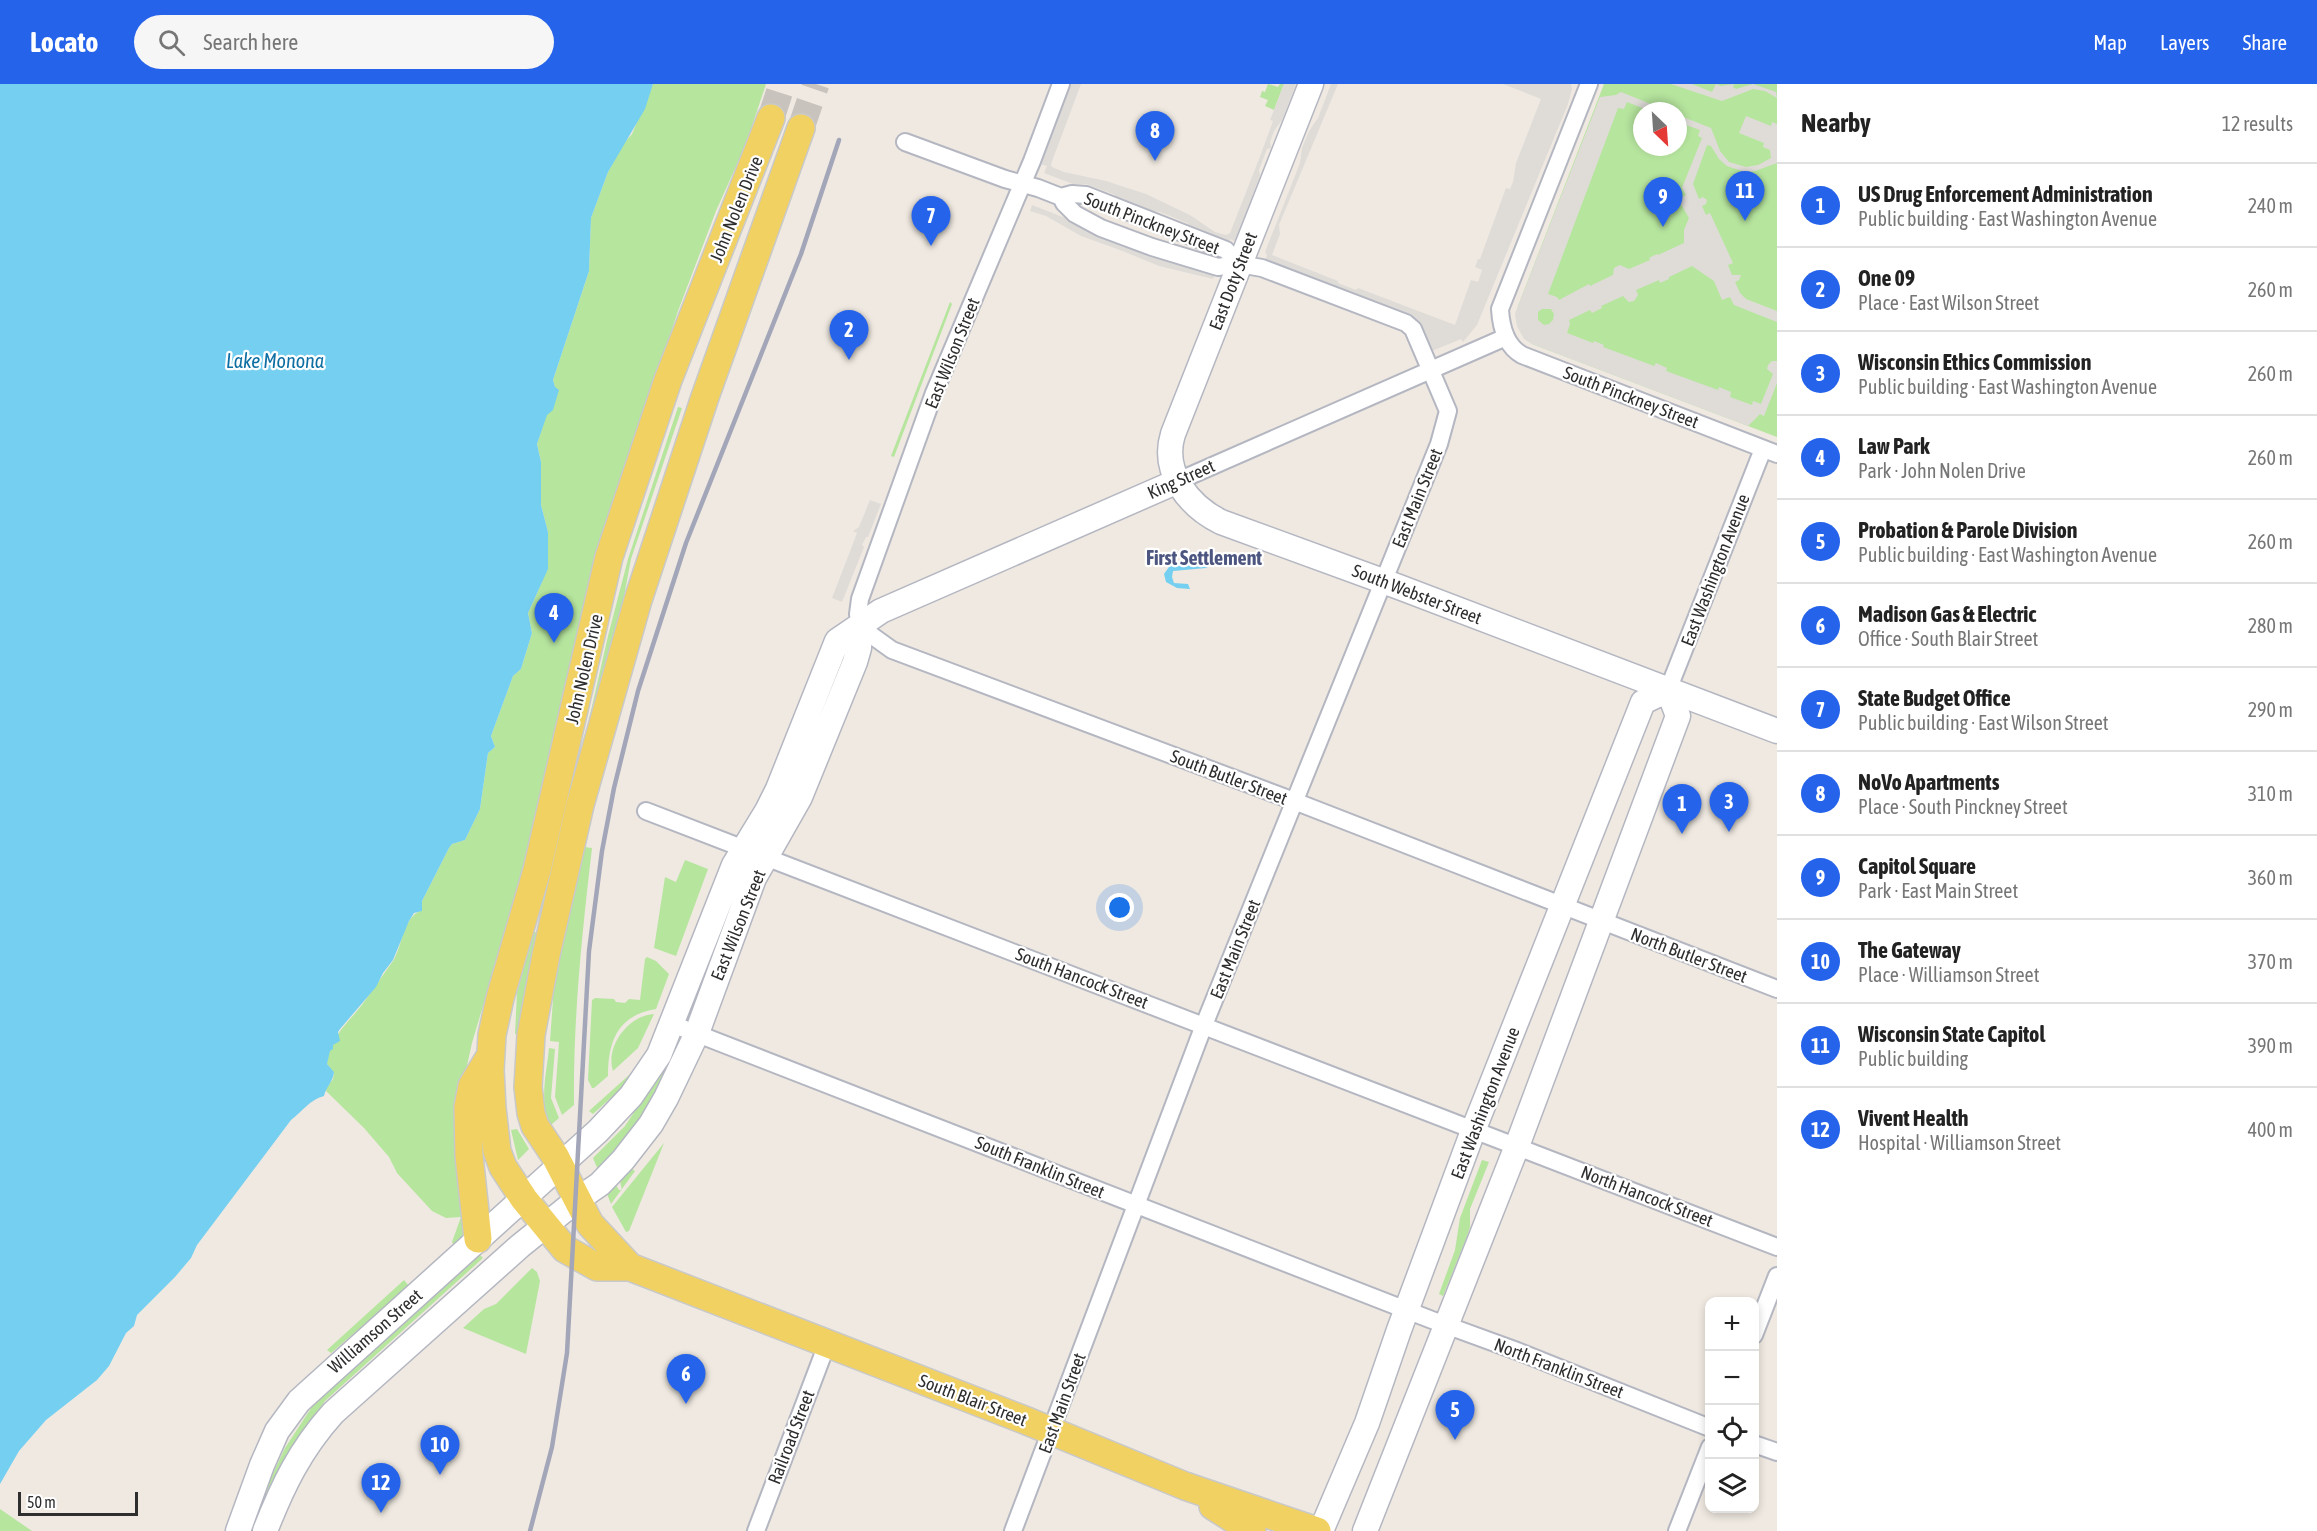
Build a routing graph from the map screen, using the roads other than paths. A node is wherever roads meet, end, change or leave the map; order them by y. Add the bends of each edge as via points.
1 (1061, 84) edge
2 (1311, 84) edge
3 (1589, 84) edge
4 (771, 118) tunnel mouth
5 (801, 128) tunnel mouth
6 (905, 142) dead end
7 (1022, 184) junction
8 (1061, 197) junction
9 (1239, 264) junction
10 (1506, 337) junction
11 (1430, 370) junction
12 (1770, 452) edge
13 (1178, 481) junction
14 (1384, 581) junction
15 (860, 627) junction
16 (1668, 690) junction
17 (1777, 731) edge
18 (1294, 801) junction
19 (646, 811) dead end
20 (744, 848) junction
21 (767, 856) junction
22 (1562, 906) junction
23 (1602, 921) junction
24 (1777, 989) edge
25 (672, 1024) junction
26 (1204, 1025) junction
27 (697, 1033) junction
28 (491, 1054) junction
29 (1473, 1131) junction
30 (1517, 1146) junction
31 (560, 1165) junction
32 (524, 1199) junction
33 (577, 1200) junction
34 (1136, 1205) junction
35 (545, 1226) junction
36 (478, 1239) junction
37 (1777, 1247) edge
38 (630, 1266) junction
39 (1777, 1276) edge
40 (1408, 1310) junction
41 (1759, 1324) edge
42 (1446, 1325) junction
43 (827, 1344) junction
44 (1705, 1426) edge
45 (1052, 1431) junction
46 (1759, 1445) edge
47 (1777, 1452) edge
48 (1705, 1459) edge
49 (1185, 1486) junction
50 (238, 1531) edge
51 (265, 1531) edge
52 (756, 1531) edge
53 (1013, 1531) edge
54 (1252, 1531) edge
55 (1319, 1531) edge
56 (1365, 1531) edge
57 (1677, 1531) edge

1 - 7 street, East Wilson Street
2 - 9 street, East Doty Street
3 - 10 street via 1500,309
4 - 28 main road, John Nolen Drive via 668,380 609,557 537,870 496,1017
5 - 31 main road, John Nolen Drive via 638,600 578,816 542,973 529,1053 531,1113 538,1132
6 - 7 street, South Pinckney Street
7 - 8 street, South Pinckney Street
7 - 15 street, East Wilson Street via 934,393 869,573 858,608
8 - 9 street, South Pinckney Street via 1079,194 1115,207 1226,250
8 - 9 street, South Pinckney Street via 1075,214 1101,228 1218,267
9 - 11 street, South Pinckney Street via 1262,268 1410,325
9 - 13 street, East Doty Street via 1171,441 1170,454
10 - 11 street, King Street
10 - 12 street, South Pinckney Street via 1522,355
11 - 13 street, King Street
11 - 14 street, East Main Street via 1448,417
12 - 16 street, East Washington Avenue
13 - 14 street, South Webster Street via 1188,499 1210,516
13 - 15 street, King Street via 881,611
14 - 16 street, South Webster Street
14 - 18 street, East Main Street
15 - 18 street, South Butler Street via 892,650
15 - 20 street, East Wilson Street via 834,647 778,789
15 - 21 street, East Wilson Street via 859,648 847,682 800,797
16 - 17 street, South Webster Street
16 - 22 street, East Washington Avenue via 1643,702
16 - 23 street via 1678,716
18 - 22 street, South Butler Street
18 - 26 street, East Main Street
19 - 20 street, South Hancock Street
20 - 21 street, South Hancock Street
20 - 25 street, East Wilson Street
21 - 26 street, South Hancock Street
21 - 27 street, East Wilson Street via 754,878
22 - 23 street, South Butler Street
22 - 29 street, East Washington Avenue
23 - 24 street, North Butler Street
23 - 30 street
25 - 27 street, South Franklin Street
25 - 31 street, East Wilson Street via 656,1060 631,1096
26 - 29 street, South Hancock Street
26 - 34 street, East Main Street
27 - 33 street, East Wilson Street via 651,1124 611,1172
27 - 34 street, South Franklin Street
28 - 32 main road, John Nolen Drive via 490,1091 497,1151 502,1167
28 - 36 main road via 472,1086 468,1107
29 - 30 street, South Hancock Street
29 - 40 street, East Washington Avenue
30 - 37 street, North Hancock Street
30 - 42 street
31 - 32 street, Williamson Street
31 - 33 main road, John Nolen Drive
32 - 35 main road, John Nolen Drive
32 - 36 street, Williamson Street
33 - 35 street, Williamson Street
33 - 38 main road, South Blair Street via 590,1224
34 - 40 street, South Franklin Street
34 - 45 street, East Main Street
35 - 38 main road, South Blair Street via 565,1249 593,1265
35 - 51 street, Williamson Street via 328,1418 291,1469
36 - 50 street, Williamson Street via 298,1401 277,1431
38 - 43 main road, South Blair Street
39 - 41 street
40 - 42 street, North Franklin Street
40 - 55 street, East Washington Avenue via 1367,1423
42 - 44 street, North Franklin Street
42 - 56 street
43 - 45 main road, South Blair Street
43 - 52 street, Railroad Street
45 - 49 main road, South Blair Street
45 - 53 street, East Main Street
46 - 47 street
48 - 57 street
49 - 54 main road
49 - 55 main road, South Blair Street

